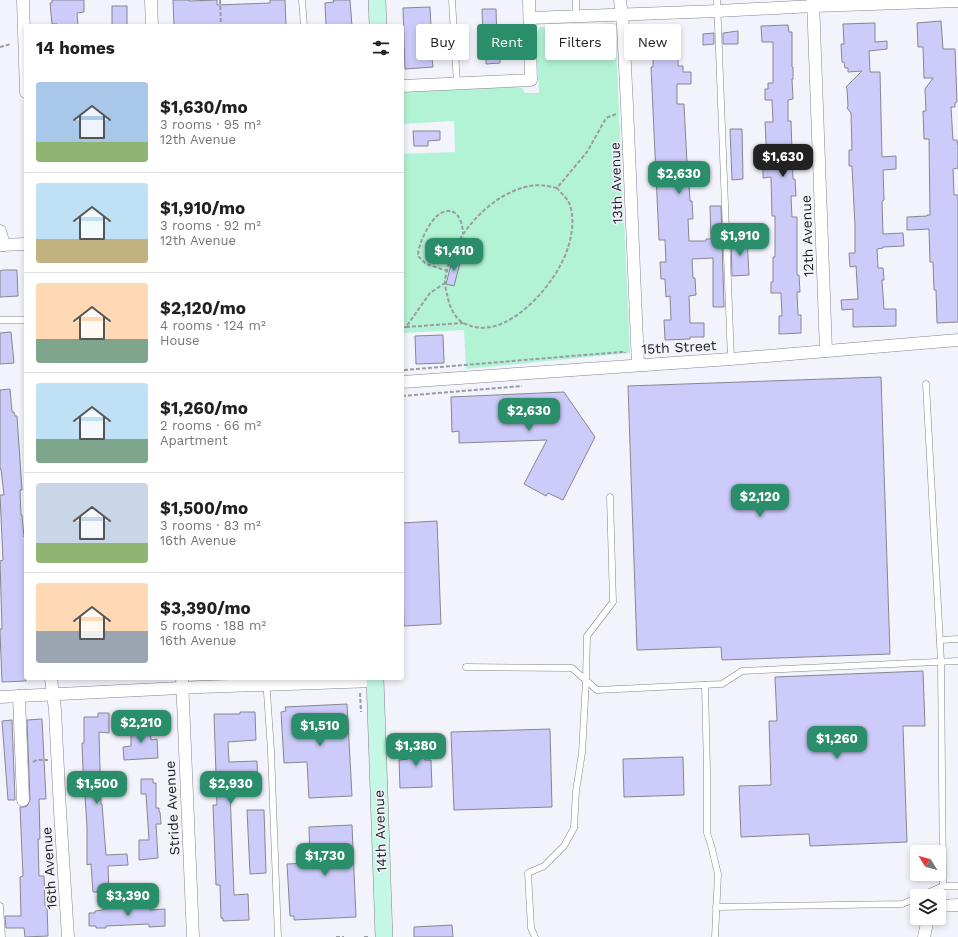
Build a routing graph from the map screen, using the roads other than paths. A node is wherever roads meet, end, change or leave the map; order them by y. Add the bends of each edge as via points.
1 (23, 0) edge
2 (151, 0) edge
3 (302, 0) edge
4 (377, 0) edge
5 (452, 0) edge
6 (529, 0) edge
7 (576, 0) edge
8 (620, 0) edge
9 (958, 1) edge
10 (814, 3) edge
11 (718, 6) edge
12 (621, 14) junction
13 (576, 16) junction
14 (530, 18) junction
15 (152, 24) edge
16 (304, 24) edge
17 (378, 24) edge
18 (24, 31) edge
19 (457, 84) junction
20 (404, 86) edge
21 (0, 231) edge
22 (24, 244) edge
23 (2, 245) edge
24 (0, 320) edge
25 (24, 320) edge
26 (958, 340) edge
27 (826, 351) junction
28 (731, 359) junction
29 (638, 365) junction
30 (404, 382) edge
31 (926, 384) dead end
32 (610, 497) dead end
33 (958, 639) edge
34 (940, 640) junction
35 (958, 661) edge
36 (941, 662) junction
37 (466, 667) dead end
38 (51, 680) edge
39 (375, 680) edge
40 (586, 680) junction
41 (266, 681) edge
42 (182, 683) edge
43 (705, 685) junction
44 (53, 695) junction
45 (19, 696) junction
46 (0, 697) edge
47 (24, 800) dead end
48 (943, 886) junction
49 (958, 886) edge
50 (936, 889) edge
51 (910, 901) edge
52 (958, 905) edge
53 (0, 906) edge
54 (946, 906) edge
55 (716, 907) junction
56 (927, 925) edge
57 (2, 937) edge
58 (68, 937) edge
59 (193, 937) edge
60 (278, 937) edge
61 (384, 937) edge
62 (535, 937) edge
63 (715, 937) edge
64 (924, 937) edge

1 - 18 street
2 - 15 street
3 - 16 lane
4 - 17 street
5 - 19 lane
6 - 14 street
7 - 13 lane
8 - 12 street, 13th Avenue
9 - 10 street
10 - 11 street
10 - 27 street, 12th Avenue
11 - 12 street
11 - 28 lane
12 - 13 street
12 - 29 street, 13th Avenue
13 - 14 street
14 - 19 street via 530,80
19 - 20 street
21 - 23 street
22 - 23 street
24 - 25 lane
26 - 27 street, 15th Street
27 - 28 street, 15th Street
28 - 29 street, 15th Street
29 - 30 street, 15th Street
31 - 34 lane
32 - 40 lane via 613,602 587,636
33 - 34 lane
34 - 36 lane
35 - 36 lane
36 - 43 lane via 742,671 722,684
36 - 48 lane
37 - 40 lane via 572,668
38 - 44 street, 16th Avenue
39 - 41 street
39 - 61 street, 14th Avenue
40 - 43 lane via 597,690
40 - 62 lane via 574,828 564,846 544,866 528,873 531,928
41 - 42 street
41 - 60 lane
42 - 44 street
42 - 59 street, Stride Avenue
43 - 55 lane via 707,833 718,874
44 - 45 street
44 - 58 street, 16th Avenue
45 - 46 street
45 - 47 street
48 - 49 lane
48 - 50 lane
51 - 55 lane via 902,904
52 - 54 street
53 - 57 lane
55 - 63 lane
56 - 64 street

